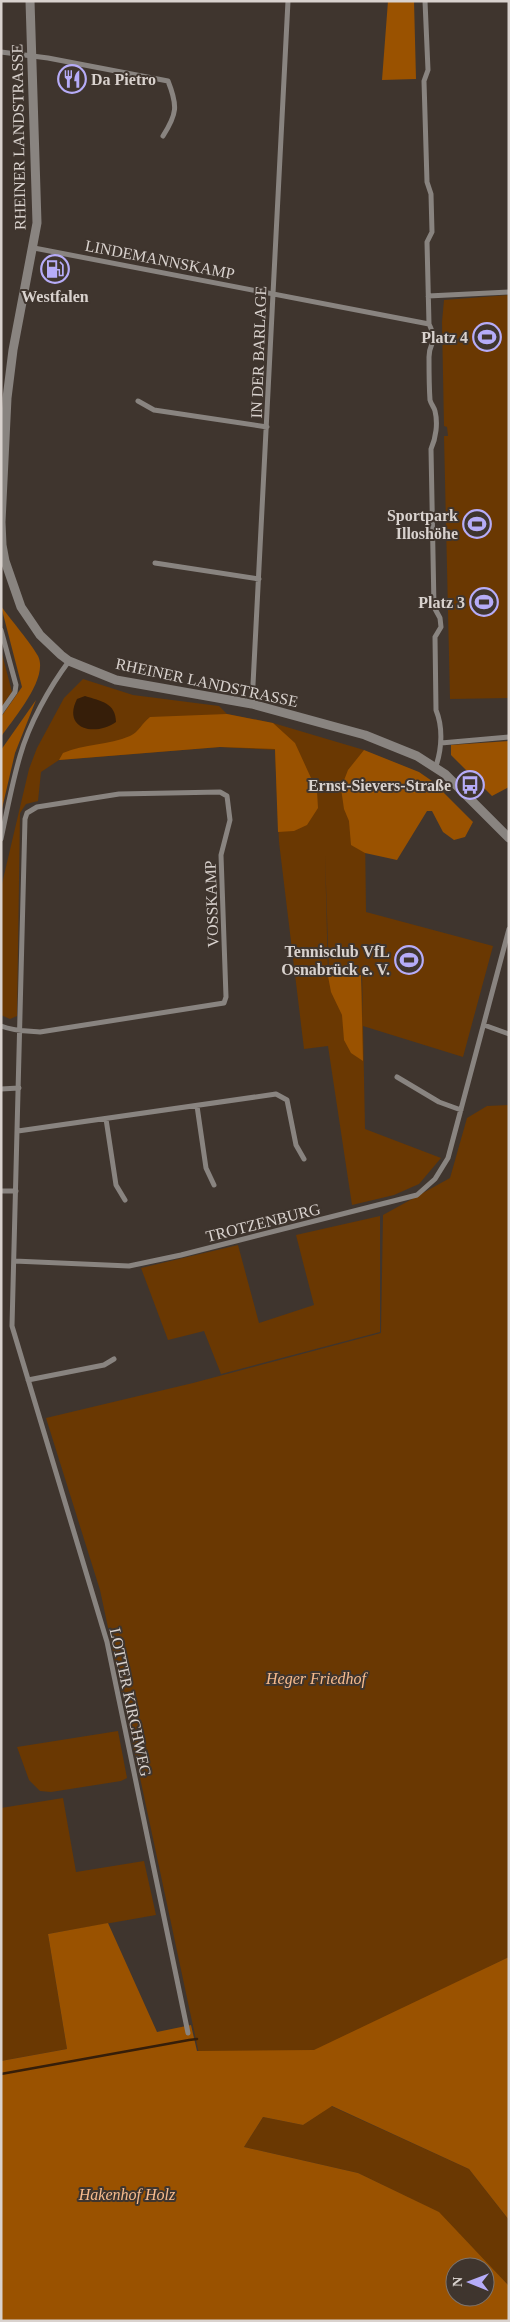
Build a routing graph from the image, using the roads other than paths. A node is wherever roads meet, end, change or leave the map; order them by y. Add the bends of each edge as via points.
1 (30, 1) edge
2 (288, 1) edge
3 (425, 1) edge
4 (1, 52) edge
5 (32, 56) junction
6 (163, 136) dead end
7 (34, 248) junction
8 (509, 292) edge
9 (273, 293) junction
10 (428, 296) junction
11 (429, 324) junction
12 (138, 401) dead end
13 (267, 427) junction
14 (2, 545) edge
15 (156, 563) dead end
16 (259, 579) junction
17 (1, 630) edge
18 (69, 661) junction
19 (252, 704) junction
20 (1, 712) edge
21 (509, 737) edge
22 (441, 743) junction
23 (436, 766) junction
24 (32, 808) joint
25 (1, 838) edge
26 (509, 838) edge
27 (509, 929) edge
28 (1, 1026) edge
29 (484, 1026) junction
30 (20, 1031) junction
31 (509, 1034) edge
32 (397, 1077) dead end
33 (19, 1088) junction
34 (1, 1089) edge
35 (197, 1106) junction
36 (461, 1110) junction
37 (106, 1119) junction
38 (18, 1131) junction
39 (304, 1158) dead end
40 (214, 1186) dead end
41 (1, 1191) edge
42 (16, 1191) junction
43 (125, 1200) dead end
44 (14, 1261) junction
45 (114, 1359) dead end
46 (28, 1380) junction
47 (188, 2034) dead end

1 - 5 street, RHEINER LANDSTRASSE
2 - 9 street, IN DER BARLAGE
3 - 10 street via 427,182 431,194 432,232 427,242
4 - 5 street
5 - 6 street via 168,81 175,98 175,117
5 - 7 street, RHEINER LANDSTRASSE via 37,201
7 - 9 street, LINDEMANNSKAMP
7 - 14 street, RHEINER LANDSTRASSE via 13,350 7,398
8 - 10 street
9 - 11 street, LINDEMANNSKAMP
9 - 13 street, IN DER BARLAGE
10 - 11 street
11 - 22 street via 434,335 429,353 430,402 435,410 436,431 431,449 434,607 441,627 435,638 436,710 440,718
12 - 13 street via 154,410
13 - 16 street, IN DER BARLAGE
14 - 18 street, RHEINER LANDSTRASSE via 21,607 51,648
15 - 16 street
16 - 19 street, IN DER BARLAGE
17 - 20 street via 16,685 15,692
18 - 19 street, RHEINER LANDSTRASSE via 132,684
18 - 25 street via 59,674 20,755
19 - 23 street, RHEINER LANDSTRASSE via 365,735
21 - 22 street
22 - 23 street
23 - 26 street, RHEINER LANDSTRASSE
24 - 30 street, LOTTER KIRCHWEG via 25,819
24 - 30 street, VOSSKAMP via 119,794 220,792 227,796 230,820 221,855 226,997 219,1006 40,1032
27 - 29 street, TROTZENBURG
28 - 30 street
29 - 31 street
29 - 36 street, TROTZENBURG
30 - 33 street, LOTTER KIRCHWEG
32 - 36 street via 439,1102
33 - 34 street
33 - 38 street, LOTTER KIRCHWEG
35 - 37 street
35 - 39 street via 276,1094 287,1100 296,1145
35 - 40 street via 206,1168
36 - 44 street, TROTZENBURG via 448,1158 435,1179 417,1195 403,1200 129,1266
37 - 38 street
37 - 43 street via 116,1185
38 - 42 street, LOTTER KIRCHWEG
41 - 42 street
42 - 44 street, LOTTER KIRCHWEG
44 - 46 street, LOTTER KIRCHWEG via 12,1326
45 - 46 street via 104,1365
46 - 47 street, LOTTER KIRCHWEG via 107,1642

